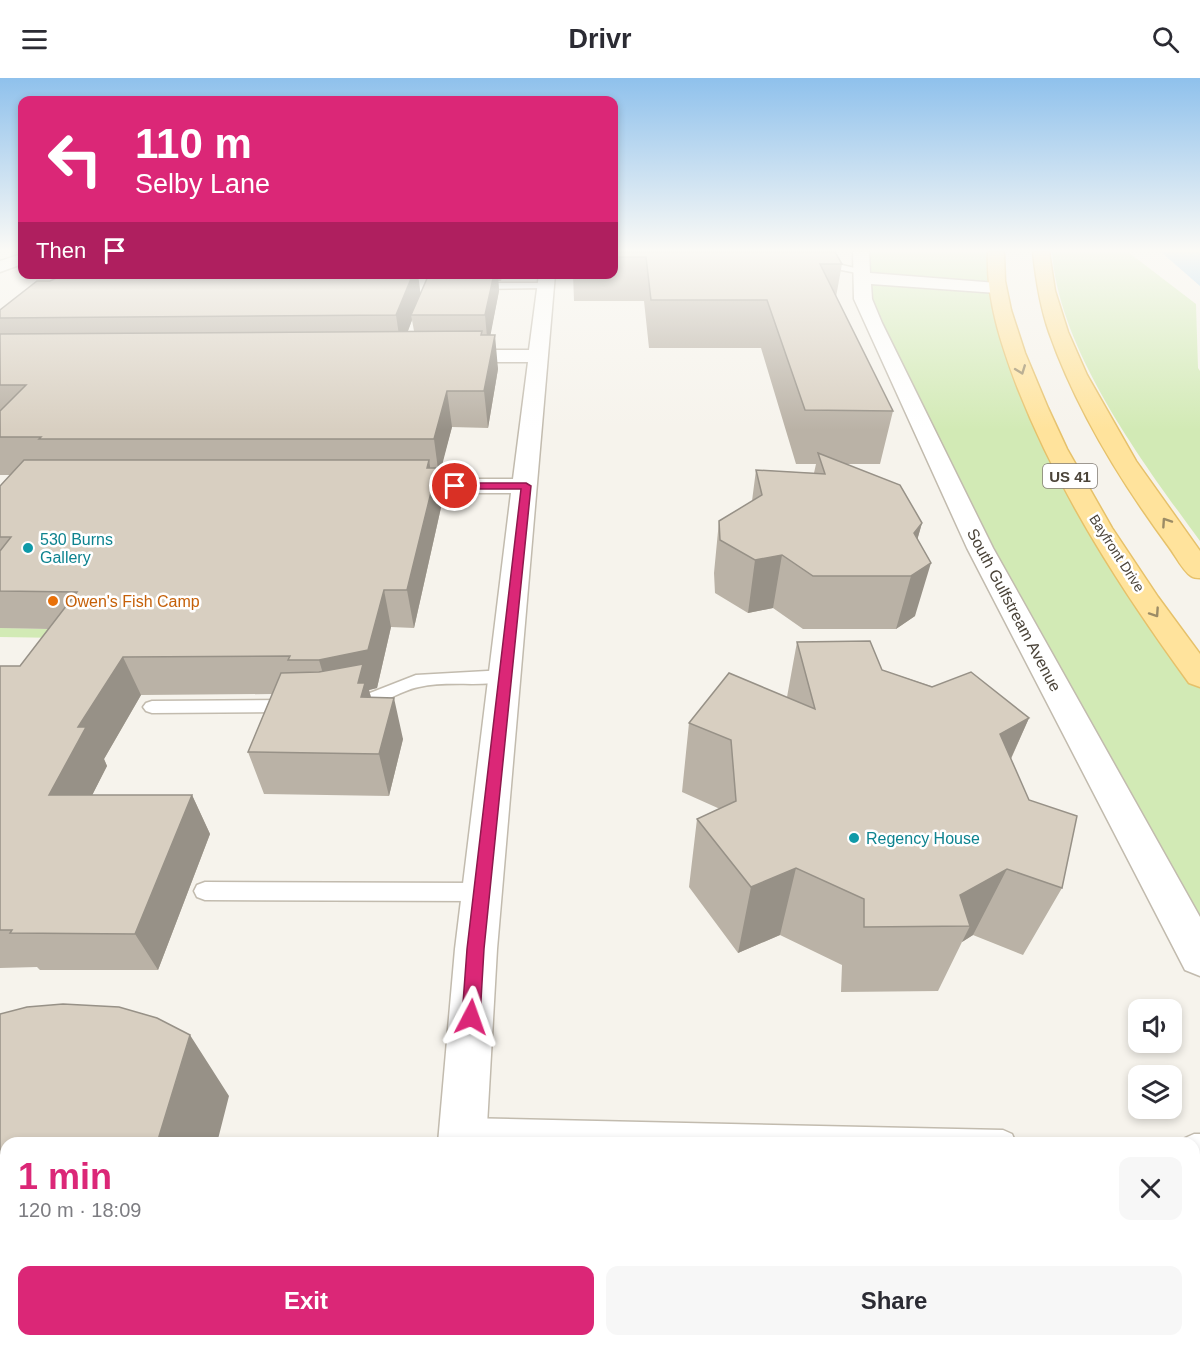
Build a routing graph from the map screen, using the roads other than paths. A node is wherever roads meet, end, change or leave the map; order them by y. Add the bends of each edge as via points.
1 (543, 311) edge
2 (868, 311) edge
3 (1002, 311) edge
4 (1053, 311) edge
5 (429, 356) edge
6 (538, 356) junction
7 (372, 486) edge
8 (526, 486) junction
9 (1200, 570) edge
10 (505, 676) junction
11 (1200, 676) edge
12 (341, 704) edge
13 (308, 706) edge
14 (152, 707) dead end
15 (205, 891) dead end
16 (482, 891) junction
17 (1200, 957) edge
18 (462, 1137) edge

1 - 6 street
2 - 17 street, South Gulfstream Avenue via 980,548
3 -> 11 main road, Bayfront Drive / US 41 via 1006,331 1055,449 1102,534
9 -> 4 main road via 1125,461 1084,390
5 - 6 street
6 - 8 street
7 - 8 street
8 - 10 street
10 - 12 lane via 416,681 374,698
10 - 16 street
13 - 14 lane
15 - 16 lane
16 - 18 street

